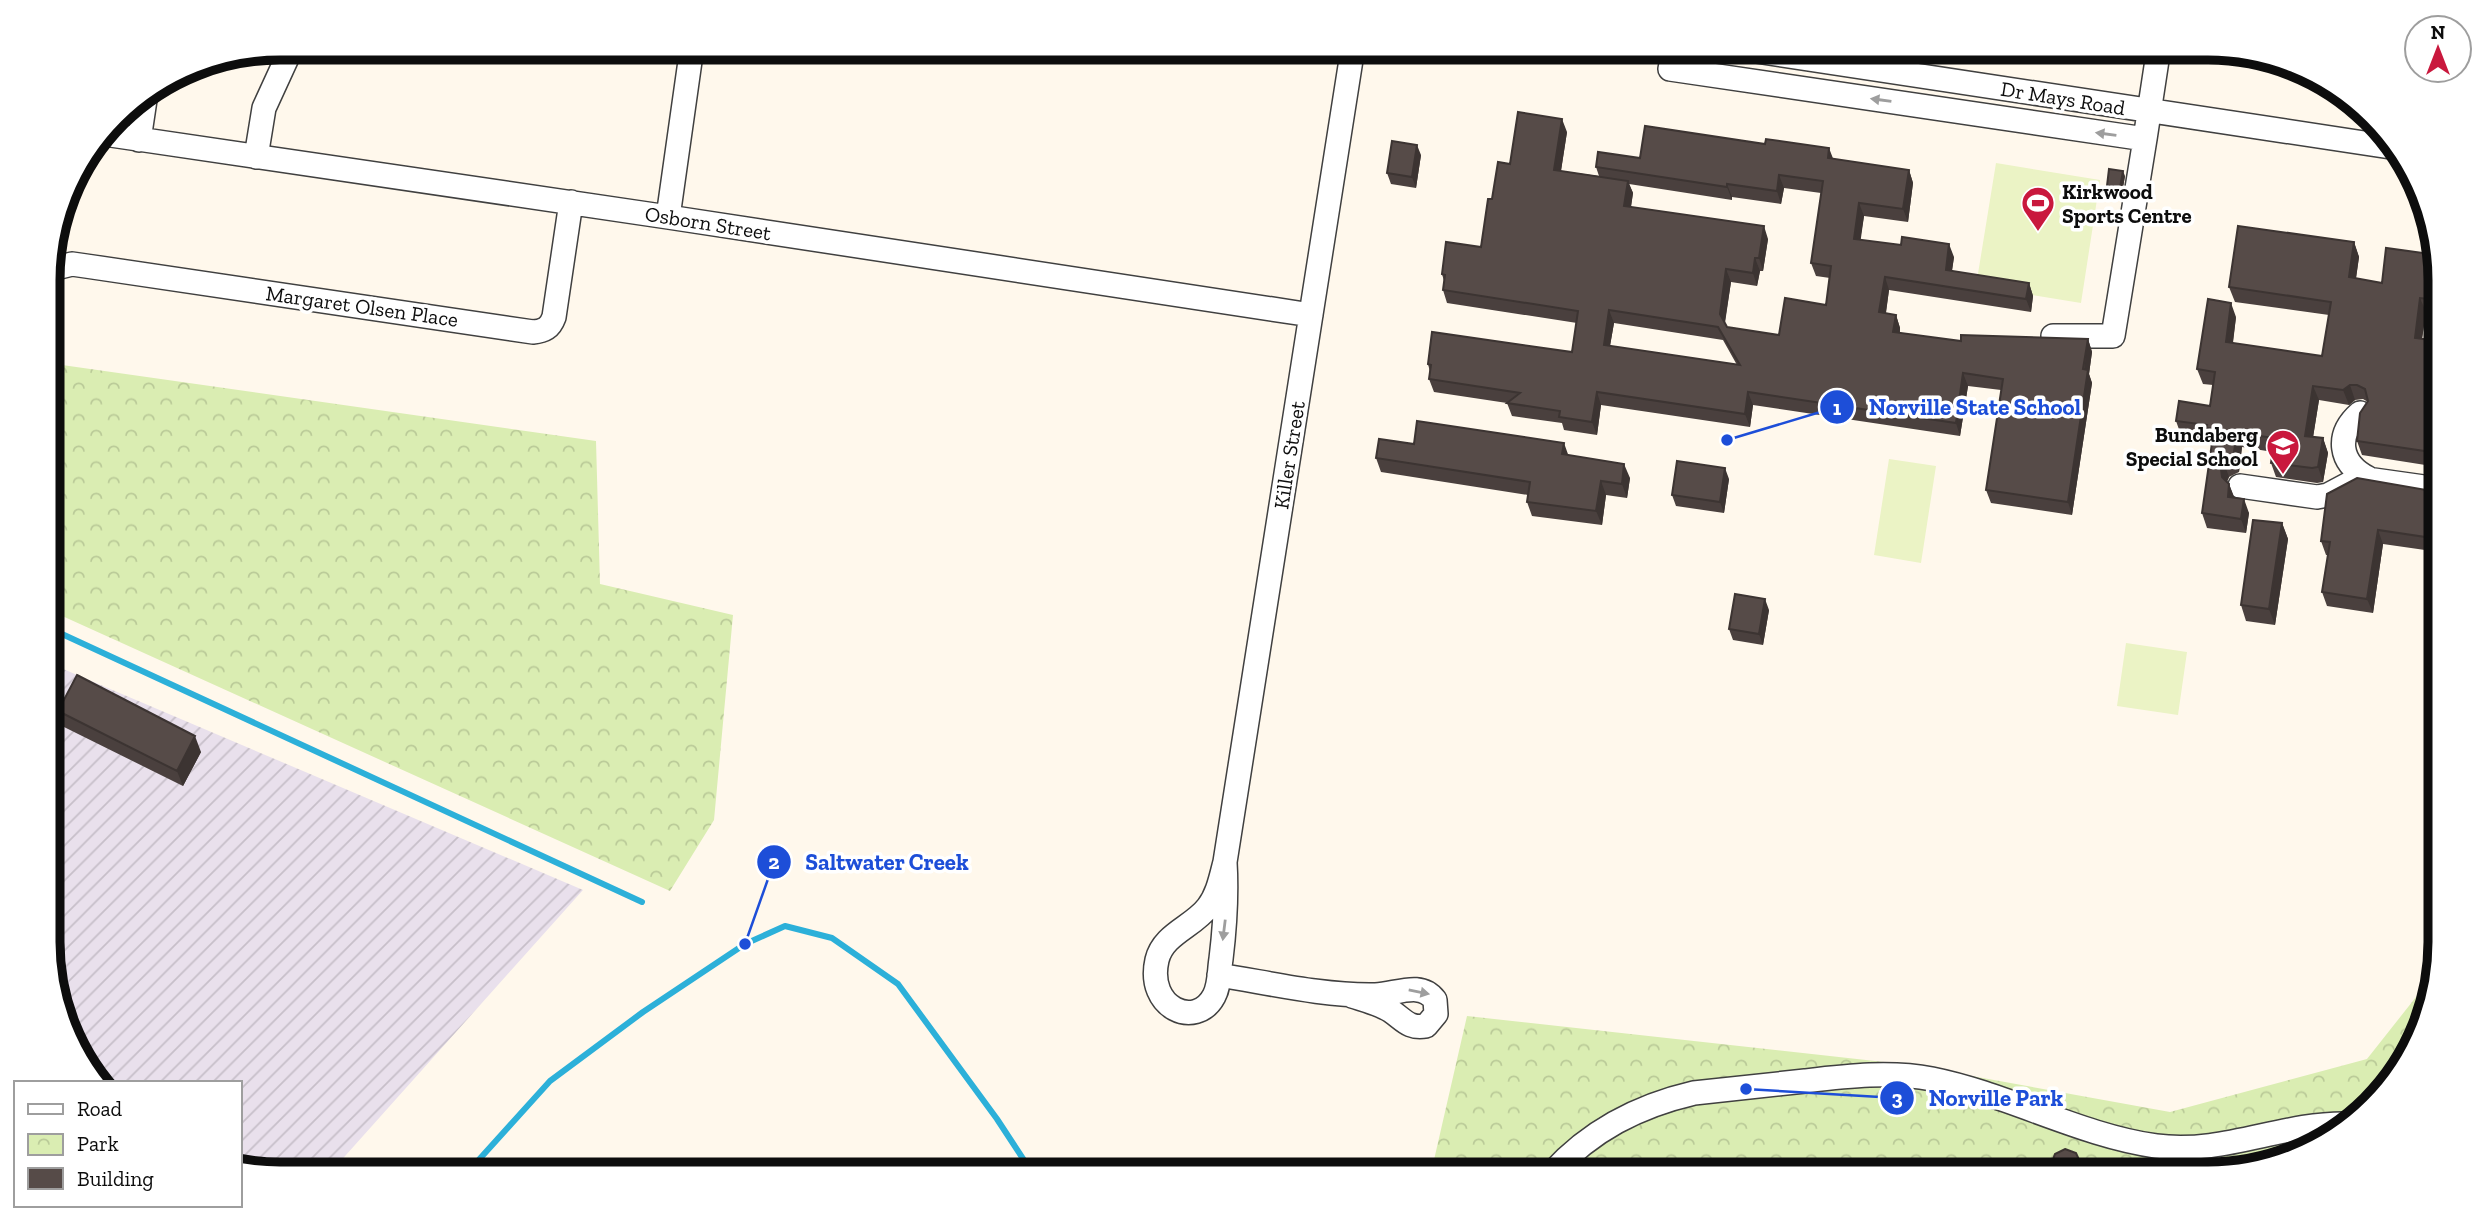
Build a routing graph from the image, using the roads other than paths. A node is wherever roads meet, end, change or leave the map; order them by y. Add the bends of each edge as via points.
1 (1351, 59) edge
2 (1672, 59) edge
3 (1810, 59) edge
4 (2157, 59) edge
5 (286, 60) edge
6 (690, 60) edge
7 (144, 107) edge
8 (2149, 111) junction
9 (114, 136) edge
10 (2145, 139) junction
11 (139, 140) junction
12 (2381, 145) edge
13 (256, 157) junction
14 (571, 202) junction
15 (668, 217) junction
16 (60, 267) edge
17 (1311, 315) junction
18 (2053, 336) edge
19 (2360, 413) edge
20 (2368, 478) junction
21 (2240, 486) dead end
22 (2428, 487) edge
23 (1225, 862) junction
24 (1219, 975) junction
25 (1352, 996) dead end
26 (2328, 1125) edge
27 (1564, 1161) edge

1 - 17 street, Killer Street
10 -> 2 street via 1670,69
3 - 8 street, Dr Mays Road
4 - 8 street
5 - 13 street via 264,108
6 - 15 street
7 - 11 street
8 - 10 street
8 - 12 street, Dr Mays Road
9 - 11 street, Osborn Street
10 - 18 street via 2113,336
11 - 13 street, Osborn Street
13 - 14 street, Osborn Street
14 - 15 street, Osborn Street
14 - 16 street, Margaret Olsen Place via 554,317 547,328 533,332 72,264
15 - 17 street, Osborn Street
17 - 23 street, Killer Street
19 - 20 street via 2346,433 2344,451 2351,467
20 - 21 street via 2323,497
20 - 22 street
23 -> 24 street via 1227,903
23 - 24 street via 1208,908 1170,938 1159,953 1155,980 1167,1005 1195,1010 1210,1001
24 - 25 street
26 - 27 street via 2209,1147 2157,1146 2125,1140 1953,1084 1875,1074 1667,1099 1592,1135

